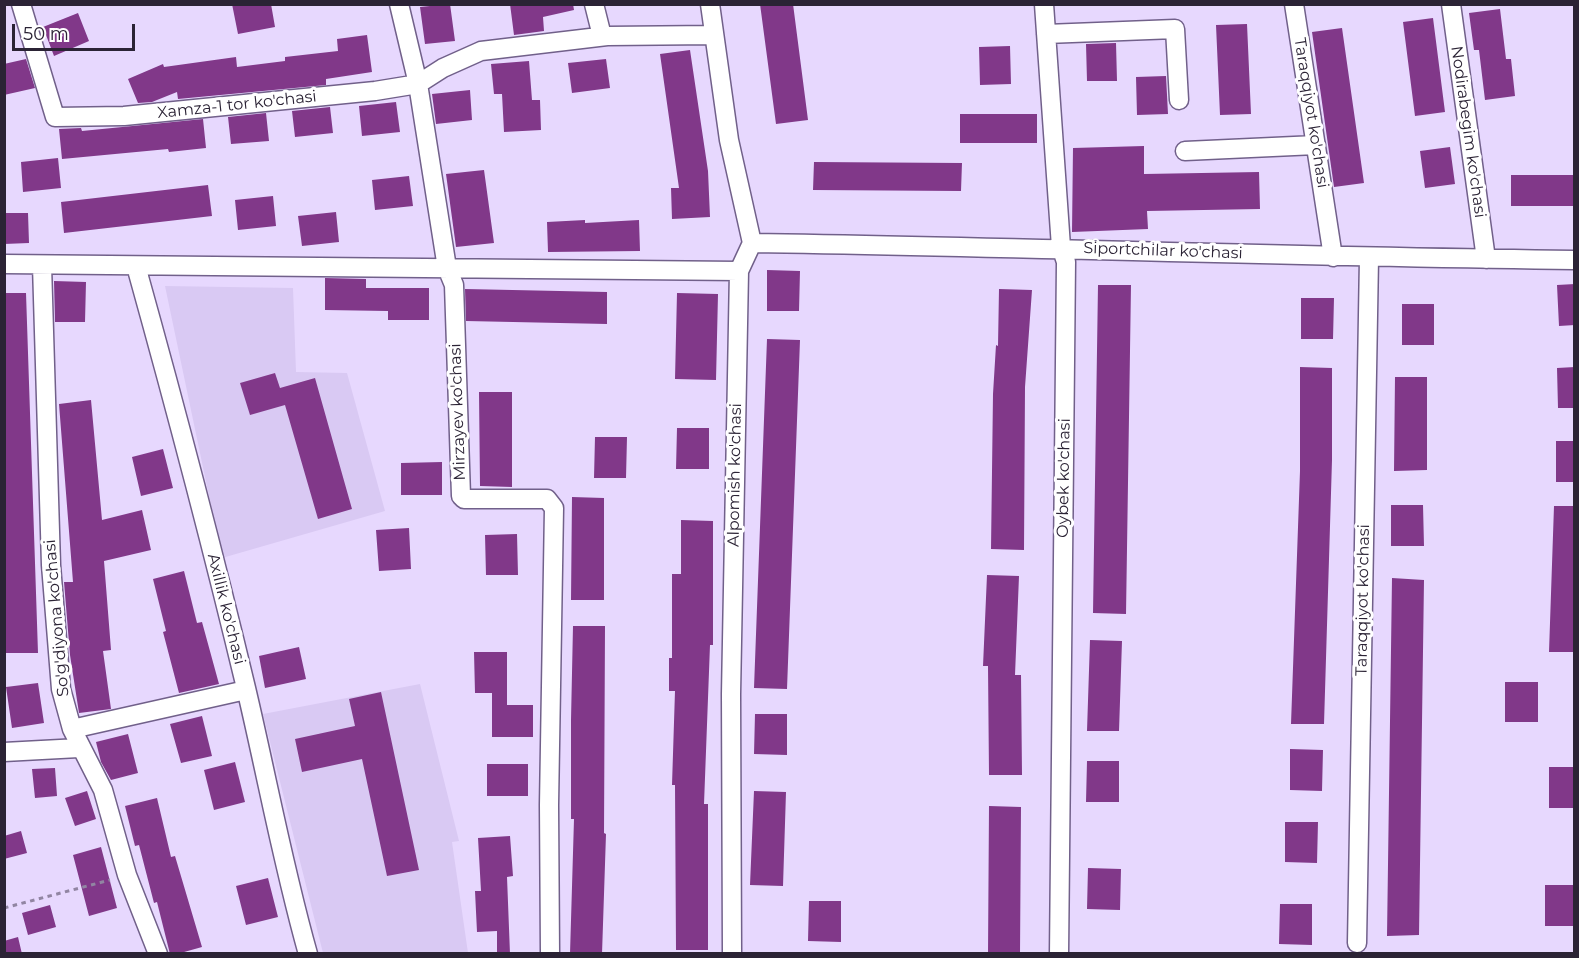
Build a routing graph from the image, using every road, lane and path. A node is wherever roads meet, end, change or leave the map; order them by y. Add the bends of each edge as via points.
1 (21, 4) edge
2 (399, 4) edge
3 (594, 4) edge
4 (710, 4) edge
5 (1044, 4) edge
6 (1294, 4) edge
7 (1450, 4) edge
8 (1046, 34) junction
9 (714, 35) junction
10 (602, 36) junction
11 (418, 84) junction
12 (1179, 100) dead end
13 (1316, 145) junction
14 (1185, 151) dead end
15 (752, 243) junction
16 (1061, 248) junction
17 (1333, 257) junction
18 (1369, 258) junction
19 (1486, 259) junction
20 (1575, 260) edge
21 (4, 264) edge
22 (42, 265) junction
23 (136, 266) junction
24 (447, 268) junction
25 (739, 271) junction
26 (246, 690) junction
27 (72, 729) junction
28 (79, 748) junction
29 (4, 752) edge
30 (127, 875) junction
31 (4, 908) edge
32 (1357, 943) dead end
33 (158, 954) edge
34 (308, 954) edge
35 (550, 954) edge
36 (732, 954) edge
37 (1059, 954) edge

1 - 11 street, Xamza-1 tor ko'chasi via 55,117 124,116
2 - 11 street, Mirzayev ko'chasi
3 - 10 street
4 - 9 street
5 - 8 street, Oybek ko'chasi
6 - 13 street, Taraqqiyot ko'chasi
7 - 19 street, Nodirabegim ko'chasi
8 - 12 street via 1175,30
8 - 16 street, Oybek ko'chasi
9 - 10 street
9 - 15 street via 729,140
10 - 11 street via 481,51 442,68
11 - 24 street, Mirzayev ko'chasi
13 - 14 street
13 - 17 street, Taraqqiyot ko'chasi
15 - 16 street, Siportchilar ko'chasi
15 - 25 street, Alpomish ko'chasi
16 - 17 street, Siportchilar ko'chasi
16 - 37 street, Oybek ko'chasi via 1066,262
17 - 18 street, Siportchilar ko'chasi
18 - 19 street, Siportchilar ko'chasi
18 - 32 street, Taraqqiyot ko'chasi
19 - 20 street, Siportchilar ko'chasi
21 - 22 street
22 - 23 street
22 - 27 street, So'g'diyona ko'chasi via 51,565 61,689
23 - 24 street
23 - 26 street, Axillik ko'chasi via 187,447
24 - 25 street
24 - 35 street, Mirzayev ko'chasi via 454,285 462,498 547,499 554,508
25 - 36 street, Alpomish ko'chasi via 731,694
26 - 27 street
26 - 34 street, Axillik ko'chasi via 290,891
27 - 28 street, So'g'diyona ko'chasi
28 - 29 street
28 - 30 street, So'g'diyona ko'chasi via 103,790
30 - 31 path
30 - 33 street, So'g'diyona ko'chasi

